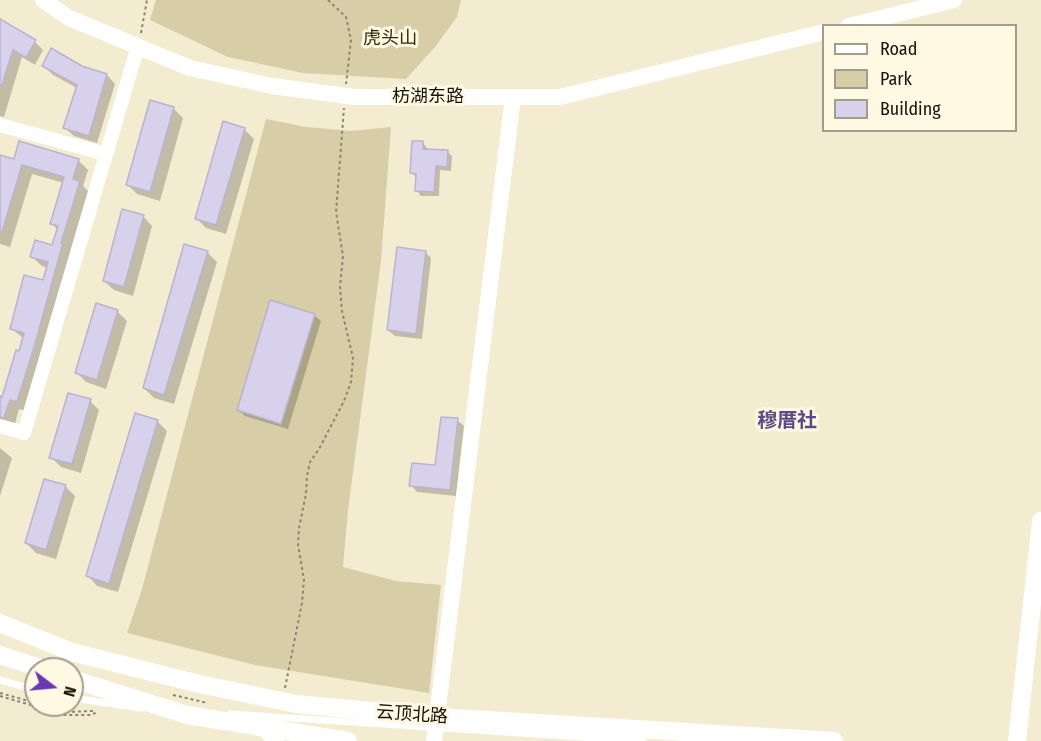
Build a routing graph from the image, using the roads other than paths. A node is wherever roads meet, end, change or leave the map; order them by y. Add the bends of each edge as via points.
1 (43, 0) edge
2 (954, 0) edge
3 (857, 24) edge
4 (822, 32) edge
5 (138, 46) junction
6 (513, 97) junction
7 (0, 125) edge
8 (106, 154) junction
9 (0, 426) edge
10 (1041, 521) edge
11 (0, 623) edge
12 (0, 654) edge
13 (24, 662) edge
14 (0, 680) edge
15 (84, 683) edge
16 (24, 687) edge
17 (84, 700) edge
18 (438, 717) junction
19 (263, 727) junction
20 (276, 741) edge
21 (341, 741) edge
22 (348, 741) edge
23 (434, 741) edge
24 (643, 741) edge
25 (834, 741) edge
26 (1017, 741) edge

1 - 5 street, 枋湖东路 via 69,18
2 - 3 street
4 - 6 street, 枋湖东路 via 560,97
5 - 6 street, 枋湖东路 via 190,68 307,91 354,97
5 - 8 street
6 - 18 street
7 - 8 street
8 - 9 street via 24,433
10 - 26 main road
11 - 18 main road, 云顶北路 via 72,652 195,683 296,704
12 - 13 main road
14 - 16 lane
15 - 19 main road via 187,715
17 - 24 lane via 146,709
18 - 23 street
18 - 25 main road, 云顶北路
19 - 20 street
19 - 21 main road
21 - 22 main road

